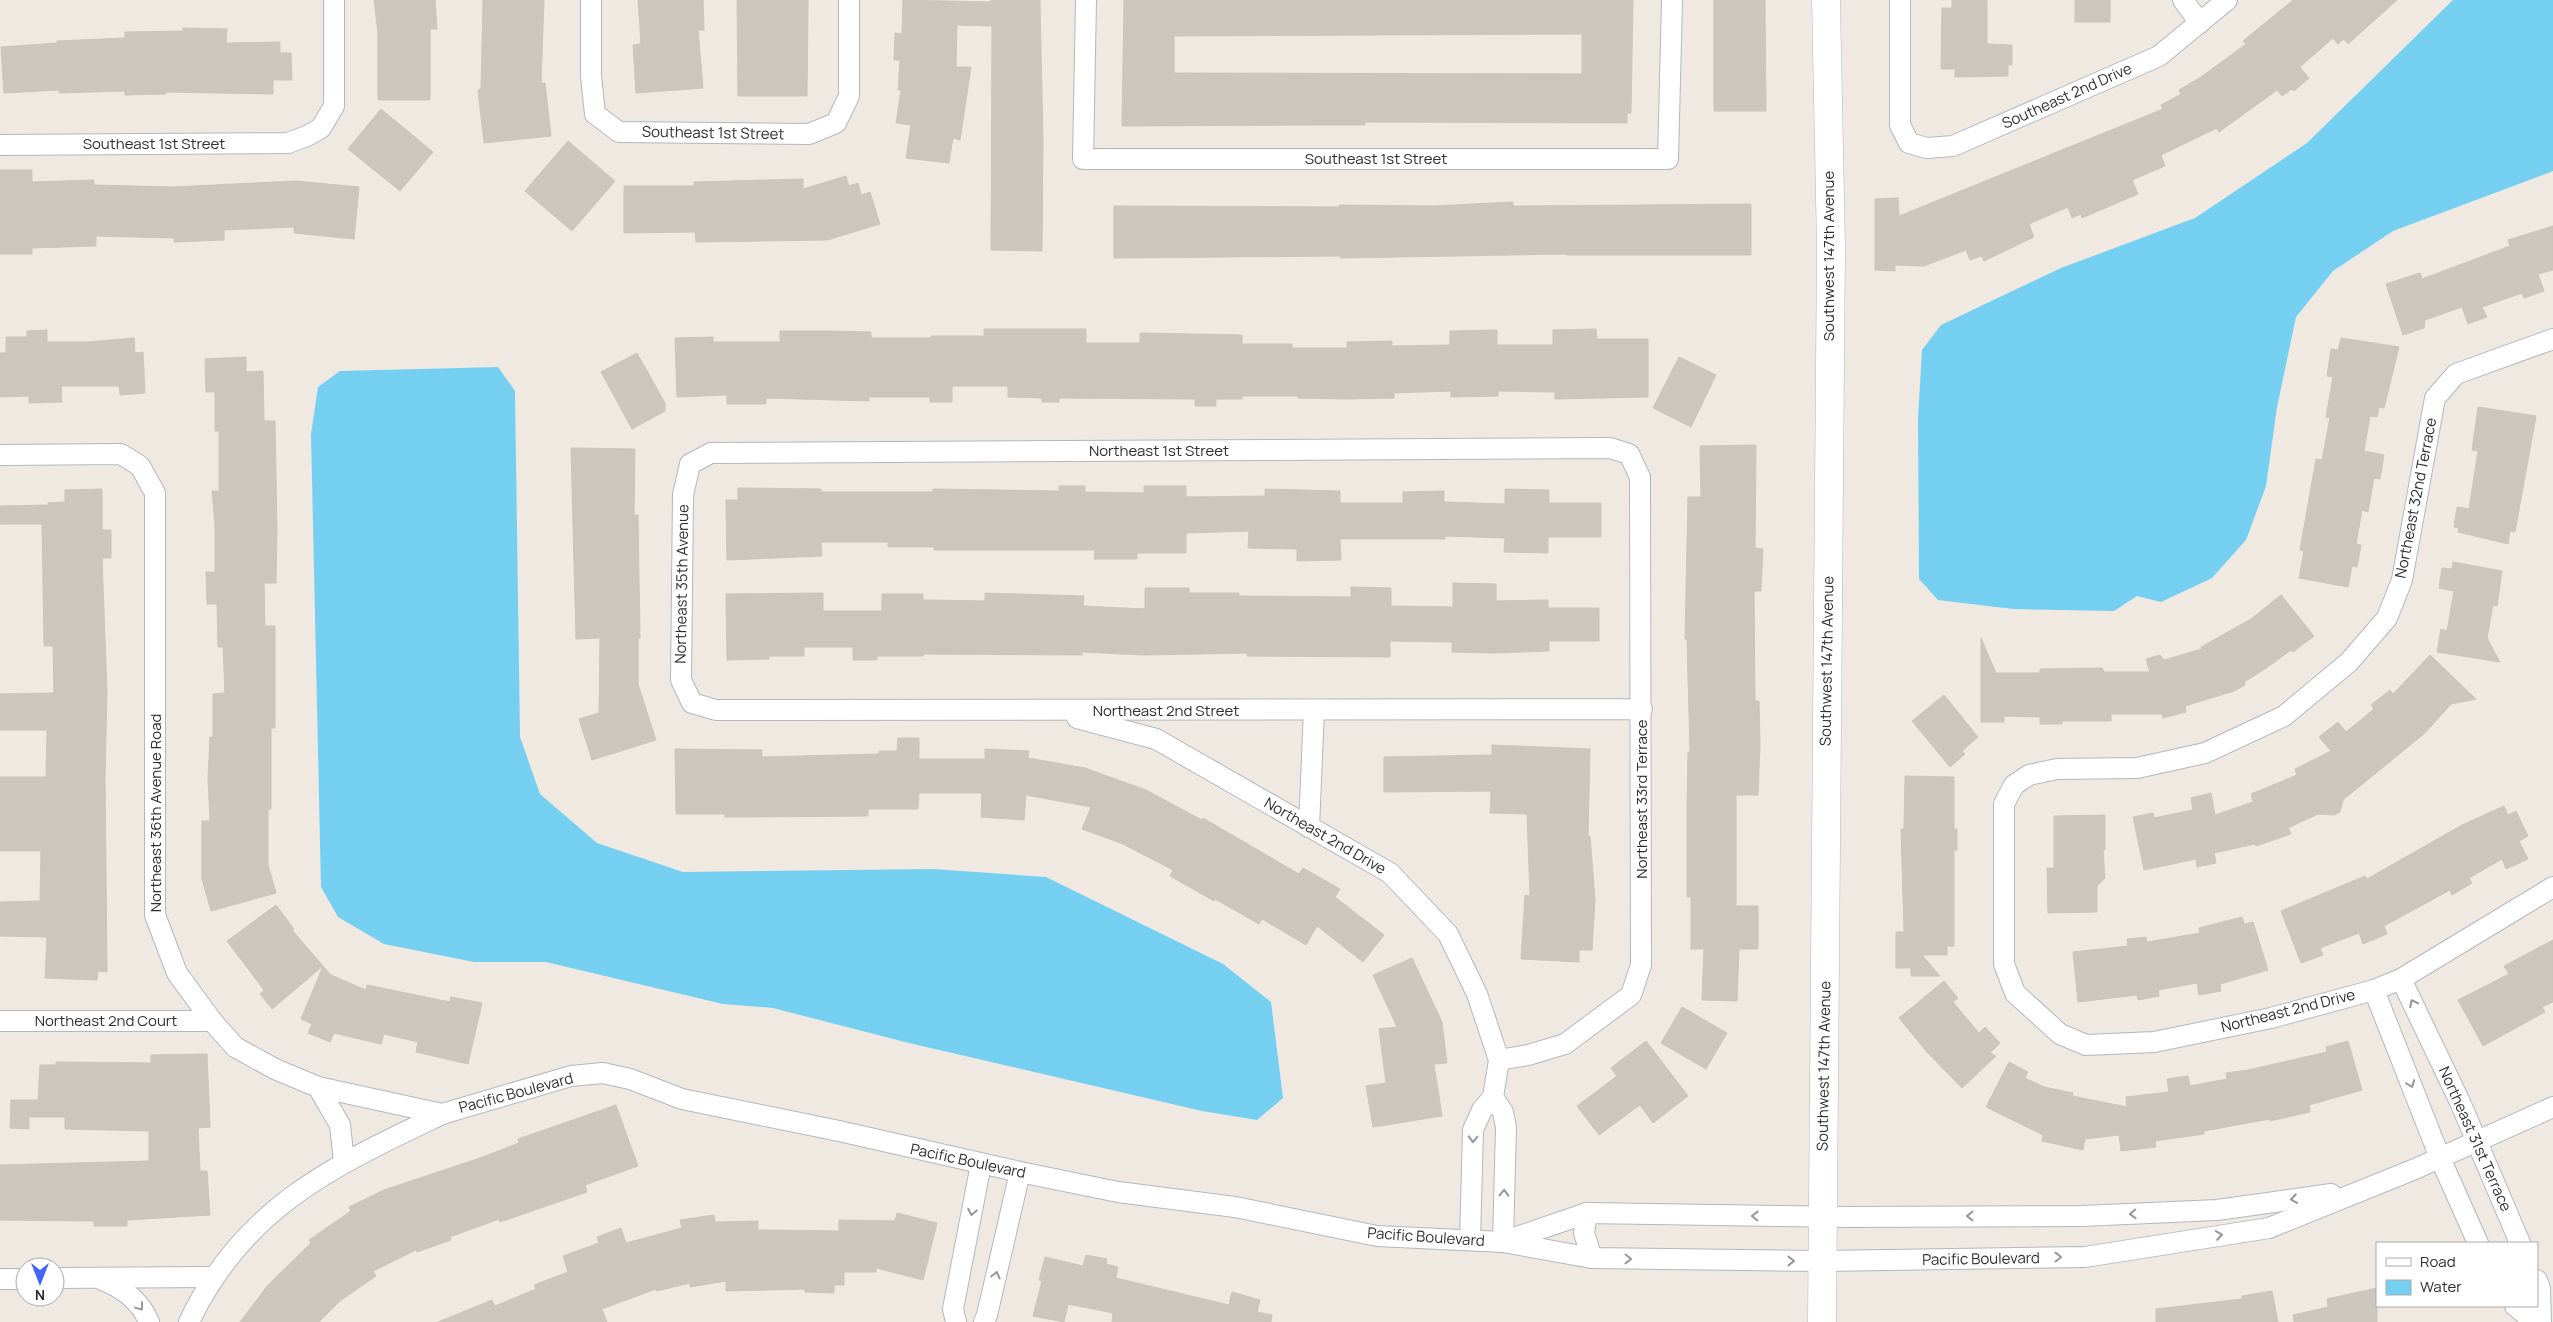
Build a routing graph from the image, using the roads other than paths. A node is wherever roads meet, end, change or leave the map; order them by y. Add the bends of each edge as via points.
1 (334, 0) edge
2 (591, 0) edge
3 (849, 0) edge
4 (1086, 0) edge
5 (1672, 0) edge
6 (1826, 0) edge
7 (1900, 0) edge
8 (2183, 0) edge
9 (2227, 0) edge
10 (2200, 22) junction
11 (0, 145) edge
12 (2553, 339) edge
13 (1629, 454) joint
14 (0, 455) edge
15 (690, 464) joint
16 (692, 703) joint
17 (1642, 709) junction
18 (1314, 710) junction
19 (1051, 711) junction
20 (1309, 827) junction
21 (2553, 887) edge
22 (2400, 979) junction
23 (2374, 990) junction
24 (2015, 993) joint
25 (0, 1021) edge
26 (212, 1021) junction
27 (2428, 1035) junction
28 (2398, 1048) junction
29 (1499, 1060) junction
30 (318, 1087) junction
31 (1494, 1097) junction
32 (2553, 1107) edge
33 (442, 1114) junction
34 (2476, 1143) junction
35 (2440, 1158) junction
36 (344, 1162) junction
37 (981, 1164) junction
38 (1020, 1172) junction
39 (2360, 1190) junction
40 (1587, 1213) junction
41 (1823, 1216) junction
42 (1470, 1240) junction
43 (1503, 1242) junction
44 (2478, 1242) edge
45 (2520, 1242) edge
46 (1592, 1258) junction
47 (1822, 1261) junction
48 (213, 1277) junction
49 (15, 1278) edge
50 (65, 1278) edge
51 (98, 1278) junction
52 (0, 1279) edge
53 (2538, 1283) edge
54 (2516, 1307) edge
55 (2553, 1320) edge
56 (149, 1322) edge
57 (190, 1322) edge
58 (956, 1322) edge
59 (984, 1322) edge
60 (1822, 1322) edge
61 (2535, 1322) edge
62 (2541, 1322) edge
63 (2550, 1322) edge

1 - 11 street, Southeast 1st Street via 334,106 321,128 307,136 288,142
2 - 3 street, Southeast 1st Street via 591,76 595,114 619,132 809,134 836,123 849,96
4 - 5 street, Southeast 1st Street via 1083,159 1668,159
6 - 41 street, Southwest 147th Avenue via 1831,247
7 - 10 street, Southeast 2nd Drive via 1900,125 1909,142 1926,148 1953,146 2159,56
8 - 10 street
9 - 10 street, Southeast 2nd Drive
12 - 24 street, Northeast 32nd Terrace via 2456,374 2435,398 2402,580 2387,618 2349,662 2284,716 2205,753 2137,768 2057,769 2029,774 2014,785 2004,804 2004,964
13 - 15 street, Northeast 1st Street via 1610,448 721,453
13 - 17 street, Northeast 33rd Terrace via 1640,477
14 - 26 street, Northeast 36th Avenue Road via 121,454 140,466 155,493 155,915 177,973
15 - 16 street, Northeast 35th Avenue via 684,495 681,680
16 - 19 street, Northeast 2nd Street via 716,710
17 - 18 street, Northeast 2nd Street
17 - 29 street, Northeast 33rd Terrace via 1641,965 1631,996 1565,1044
18 - 19 street, Northeast 2nd Street
18 - 20 street
19 - 20 street, Northeast 2nd Drive via 1156,739
20 - 29 street, Northeast 2nd Drive via 1390,873 1448,934 1477,994
21 - 22 street, Northeast 2nd Drive
22 - 23 street, Northeast 2nd Drive
27 -> 22 street, Northeast 31st Terrace
23 - 24 street, Northeast 2nd Drive via 2271,1018 2154,1042 2086,1045 2060,1034
23 - 28 street
25 - 26 street, Northeast 2nd Court
26 - 30 street, Northeast 36th Avenue Road via 235,1047 274,1069
27 - 28 street
27 - 34 street, Northeast 31st Terrace
28 -> 35 street
29 - 31 street, Northeast 2nd Drive
30 - 33 street, Northeast 36th Avenue Road
30 - 36 street via 340,1125
31 -> 42 street, Northeast 2nd Drive via 1482,1110 1473,1130
43 -> 31 street via 1506,1127 1503,1112
32 - 34 street, Pacific Boulevard
33 - 36 street
33 - 37 street, Pacific Boulevard via 571,1076 604,1074 630,1079 682,1099
34 - 35 street, Pacific Boulevard
34 - 45 street, Northeast 31st Terrace
35 - 39 street, Pacific Boulevard
35 - 44 street
36 - 48 street via 290,1197 244,1239
37 - 38 street, Pacific Boulevard
37 -> 58 street via 953,1309
38 - 42 street, Pacific Boulevard via 1118,1192 1235,1207 1377,1236
59 -> 38 street
39 -> 41 street, Pacific Boulevard via 2217,1210 2082,1216
47 -> 39 street, Pacific Boulevard via 2085,1256 2269,1228
41 -> 40 street, Pacific Boulevard
40 - 43 street, Pacific Boulevard
40 - 46 street via 1584,1232
41 - 47 street, Southwest 147th Avenue
42 - 43 street, Pacific Boulevard
43 - 46 street, Pacific Boulevard
46 -> 47 street, Pacific Boulevard
47 - 60 street, Southwest 147th Avenue
48 - 51 street
48 - 57 street
49 - 52 street
50 - 51 street
51 -> 56 street via 119,1286 131,1296
53 - 62 street
54 - 61 street
55 - 63 street

